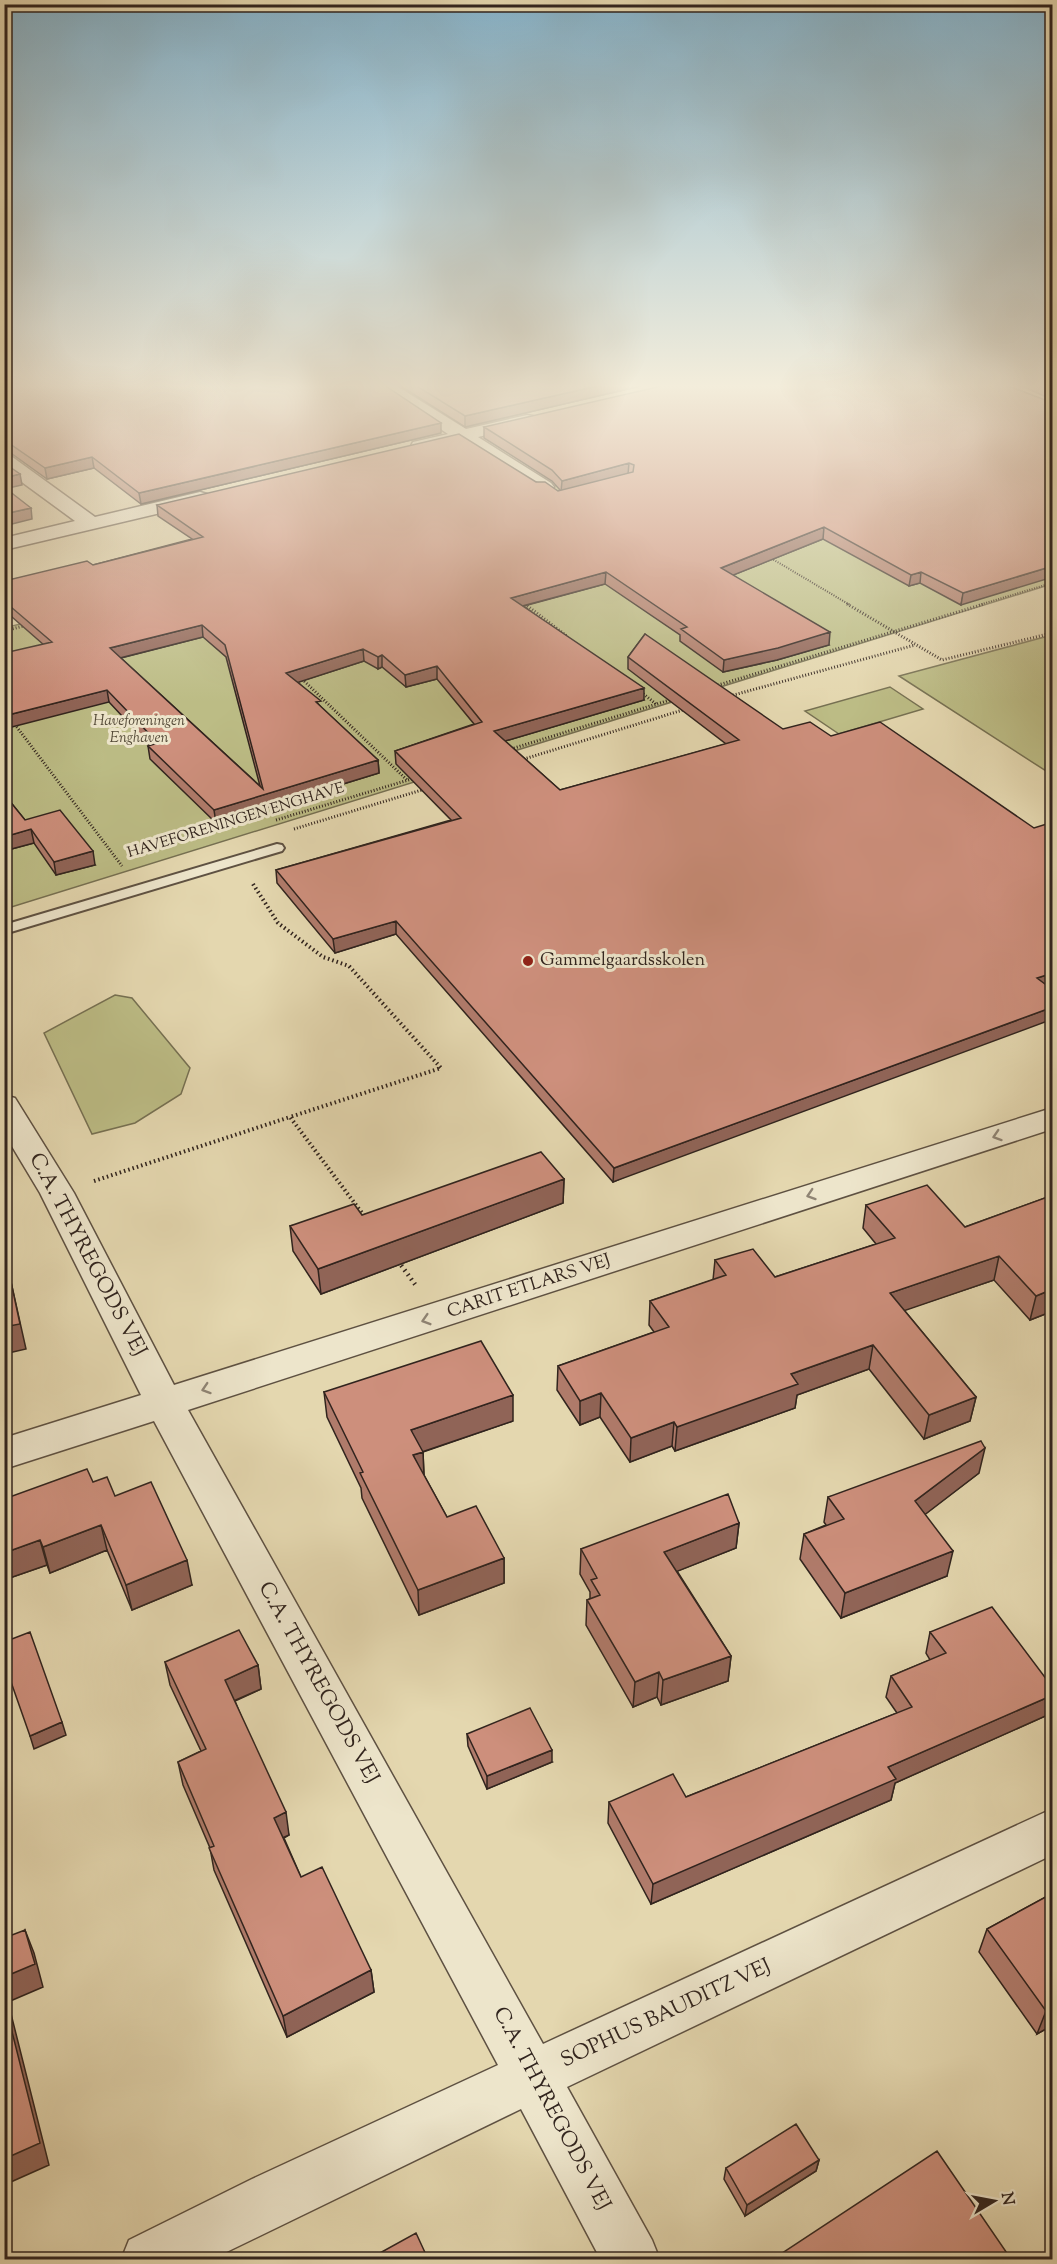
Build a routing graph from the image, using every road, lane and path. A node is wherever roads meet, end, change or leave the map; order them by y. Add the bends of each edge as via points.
1 (46, 491) edge
2 (221, 494) edge
3 (92, 524) junction
4 (4, 544) edge
5 (766, 555) edge
6 (1053, 583) edge
7 (515, 596) edge
8 (28, 625) edge
9 (4, 631) edge
10 (893, 632) junction
11 (1053, 633) edge
12 (572, 639) edge
13 (915, 645) junction
14 (295, 672) edge
15 (713, 687) edge
16 (638, 690) edge
17 (679, 697) edge
18 (723, 698) edge
19 (657, 704) junction
20 (689, 708) edge
21 (11, 719) edge
22 (509, 749) edge
23 (521, 760) edge
24 (418, 777) edge
25 (407, 780) junction
26 (431, 787) edge
27 (269, 822) dead end
28 (278, 848) joint
29 (132, 863) dead end
30 (262, 882) dead end
31 (4, 930) edge
32 (4, 1105) edge
33 (290, 1117) junction
34 (1053, 1118) edge
35 (57, 1193) junction
36 (368, 1221) edge
37 (396, 1259) edge
38 (439, 1316) junction
39 (164, 1403) junction
40 (4, 1454) edge
41 (1053, 1831) edge
42 (534, 2076) junction
43 (149, 2259) edge
44 (632, 2259) edge

1 - 3 street
2 - 3 street
3 - 4 street
5 - 10 path
6 - 10 path
7 - 12 path
8 - 9 path
10 - 13 path
10 - 15 path
11 - 13 path via 942,660
13 - 18 path
14 - 25 path
16 - 19 path
17 - 19 path
19 - 22 path
20 - 23 path
21 - 29 path, HAVEFORENINGEN ENGHAVE via 120,867
24 - 25 path, HAVEFORENINGEN ENGHAVE
25 - 27 path, HAVEFORENINGEN ENGHAVE
26 - 28 path via 285,832
28 - 31 lane
30 - 33 path via 251,885 278,922 323,957 349,966 441,1068
32 - 35 street, C.A. THYREGODS VEJ
33 - 35 path
33 - 36 path
34 -> 38 street, CARIT ETLARS VEJ
35 - 39 street, C.A. THYREGODS VEJ
37 - 38 path
38 -> 39 street, CARIT ETLARS VEJ
39 - 40 street, CARIT ETLARS VEJ
39 - 42 street, C.A. THYREGODS VEJ
41 - 42 street, SOPHUS BAUDITZ VEJ
42 - 43 street, SOPHUS BAUDITZ VEJ
42 - 44 street, C.A. THYREGODS VEJ

